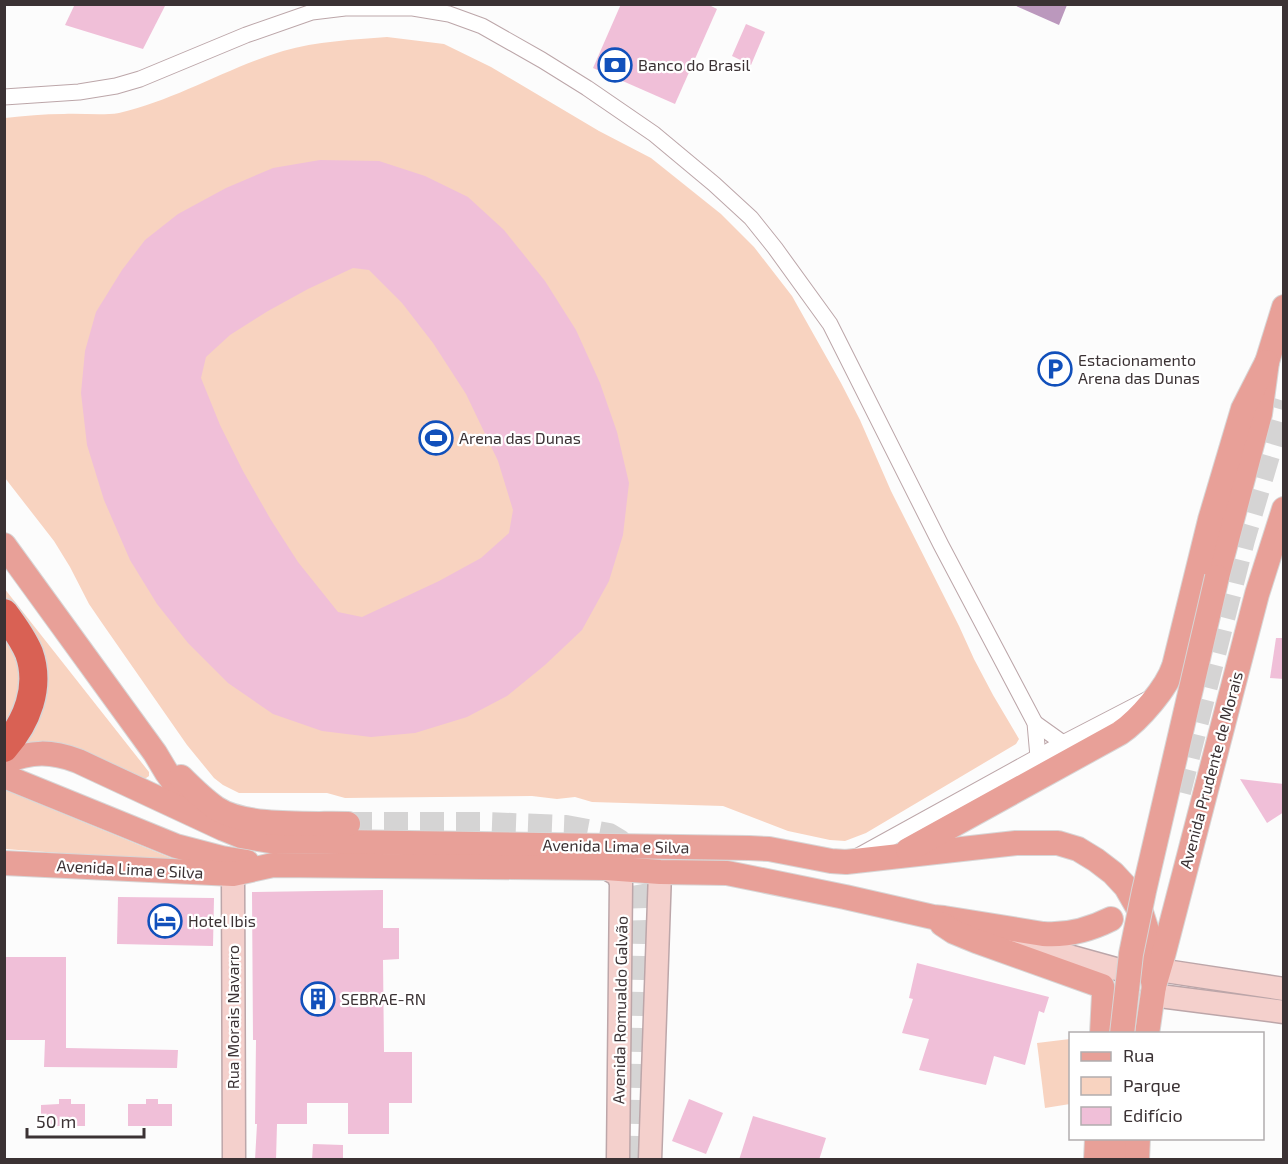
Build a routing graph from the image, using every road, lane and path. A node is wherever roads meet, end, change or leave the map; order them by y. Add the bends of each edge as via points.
1 (4, 97) edge
2 (1284, 307) edge
3 (1267, 362) junction
4 (1284, 509) edge
5 (4, 544) edge
6 (4, 613) edge
7 (1156, 695) junction
8 (1035, 723) junction
9 (1063, 743) junction
10 (4, 748) edge
11 (155, 753) junction
12 (1038, 757) junction
13 (4, 762) edge
14 (4, 776) edge
15 (200, 819) junction
16 (348, 824) tunnel mouth
17 (897, 856) junction
18 (846, 862) junction
19 (4, 863) edge
20 (273, 865) junction
21 (606, 868) junction
22 (660, 872) junction
23 (233, 874) junction
24 (933, 917) junction
25 (1111, 919) dead end
26 (1116, 969) dead end
27 (1155, 984) junction
28 (1284, 989) edge
29 (1284, 1012) edge
30 (1102, 1032) edge
31 (1122, 1032) edge
32 (1147, 1032) edge
33 (1097, 1140) edge
34 (1117, 1140) edge
35 (1138, 1140) edge
36 (234, 1160) edge
37 (618, 1160) edge
38 (650, 1160) edge
39 (1096, 1160) edge
40 (1117, 1160) edge
41 (1137, 1160) edge

1 - 8 street via 116,87 312,12 345,8 413,8 449,14 482,26 542,60 654,134 751,218 782,258 830,324
2 - 3 main road
3 - 7 main road via 1243,409 1210,520 1174,666
3 - 31 main road, bridge via 1260,414 1217,577 1144,891 1131,954
4 - 27 main road, Avenida Prudente de Morais via 1257,594
5 - 11 main road
6 - 10 highway via 28,652 33,672 28,712
7 - 9 street
7 - 17 main road via 1135,722 1120,733
8 - 9 street
8 - 12 street
9 - 12 street
11 - 15 main road
11 - 16 main road via 217,809 263,822
12 - 18 street
13 - 15 main road, Avenida Lima e Silva via 26,754 61,755
14 - 20 main road via 176,846
15 - 18 main road, Avenida Lima e Silva via 241,836 270,841 749,848
17 - 18 main road, Avenida Lima e Silva
17 - 27 main road, Avenida Lima e Silva via 1016,843 1058,843 1078,849 1113,873 1142,915
19 - 23 main road, Avenida Lima e Silva
20 - 21 main road, Avenida Lima e Silva
20 - 23 main road, Avenida Lima e Silva
21 - 22 main road, Avenida Lima e Silva
21 - 37 main road, Avenida Romualdo Galvão via 618,875 621,884
22 - 24 main road, Avenida Lima e Silva via 728,873
22 - 38 main road, Avenida Romualdo Galvão
23 - 36 main road, Rua Morais Navarro
24 - 25 main road, Avenida Lima e Silva via 1058,935
24 - 26 main road
24 - 30 main road via 976,941 1102,986
27 - 28 main road
27 - 29 main road
27 - 32 main road, Avenida Prudente de Morais
33 - 39 main road
34 - 40 main road
35 - 41 main road

